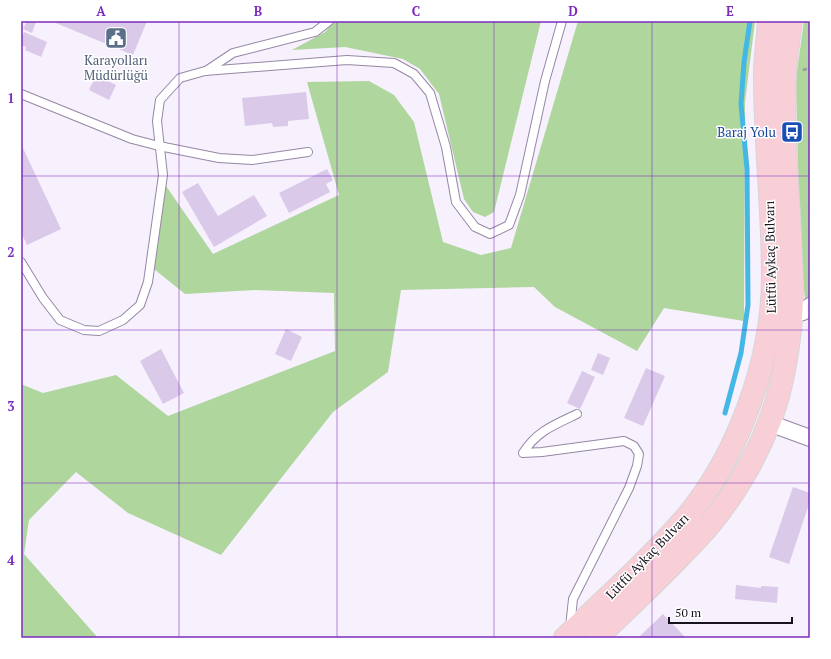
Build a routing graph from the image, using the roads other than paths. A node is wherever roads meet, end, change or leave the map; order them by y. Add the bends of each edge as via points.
1 (329, 21) edge
2 (562, 21) edge
3 (769, 21) edge
4 (791, 21) edge
5 (205, 71) junction
6 (21, 94) edge
7 (159, 146) junction
8 (308, 152) dead end
9 (21, 262) edge
10 (801, 311) edge
11 (577, 414) dead end
12 (746, 414) junction
13 (770, 423) junction
14 (810, 438) edge
15 (567, 636) edge
16 (596, 638) edge

1 - 5 lane via 315,32 233,53
2 - 5 lane via 545,82 520,195 509,225 490,234 475,228 456,202 446,147 430,93 414,74 394,63 347,60
3 - 12 main road, Lütfü Aykaç Bulvarı via 765,74 773,277 771,322
4 - 10 main road, Lütfü Aykaç Bulvarı via 785,71 787,190 791,258
5 - 7 lane via 180,78 160,100 157,121
6 - 7 lane via 132,139
7 - 8 lane via 219,158 252,160
7 - 9 lane via 163,175 148,282 140,305 123,320 99,331 84,330 60,320
10 - 13 main road, Lütfü Aykaç Bulvarı via 784,364
11 - 15 lane via 544,430 522,453 624,441 634,446 639,454 629,488 573,599
12 - 13 main road
12 - 15 main road, Lütfü Aykaç Bulvarı via 713,481 685,518 647,559
13 - 14 street
13 - 16 main road, Lütfü Aykaç Bulvarı via 737,486 711,524 662,576

